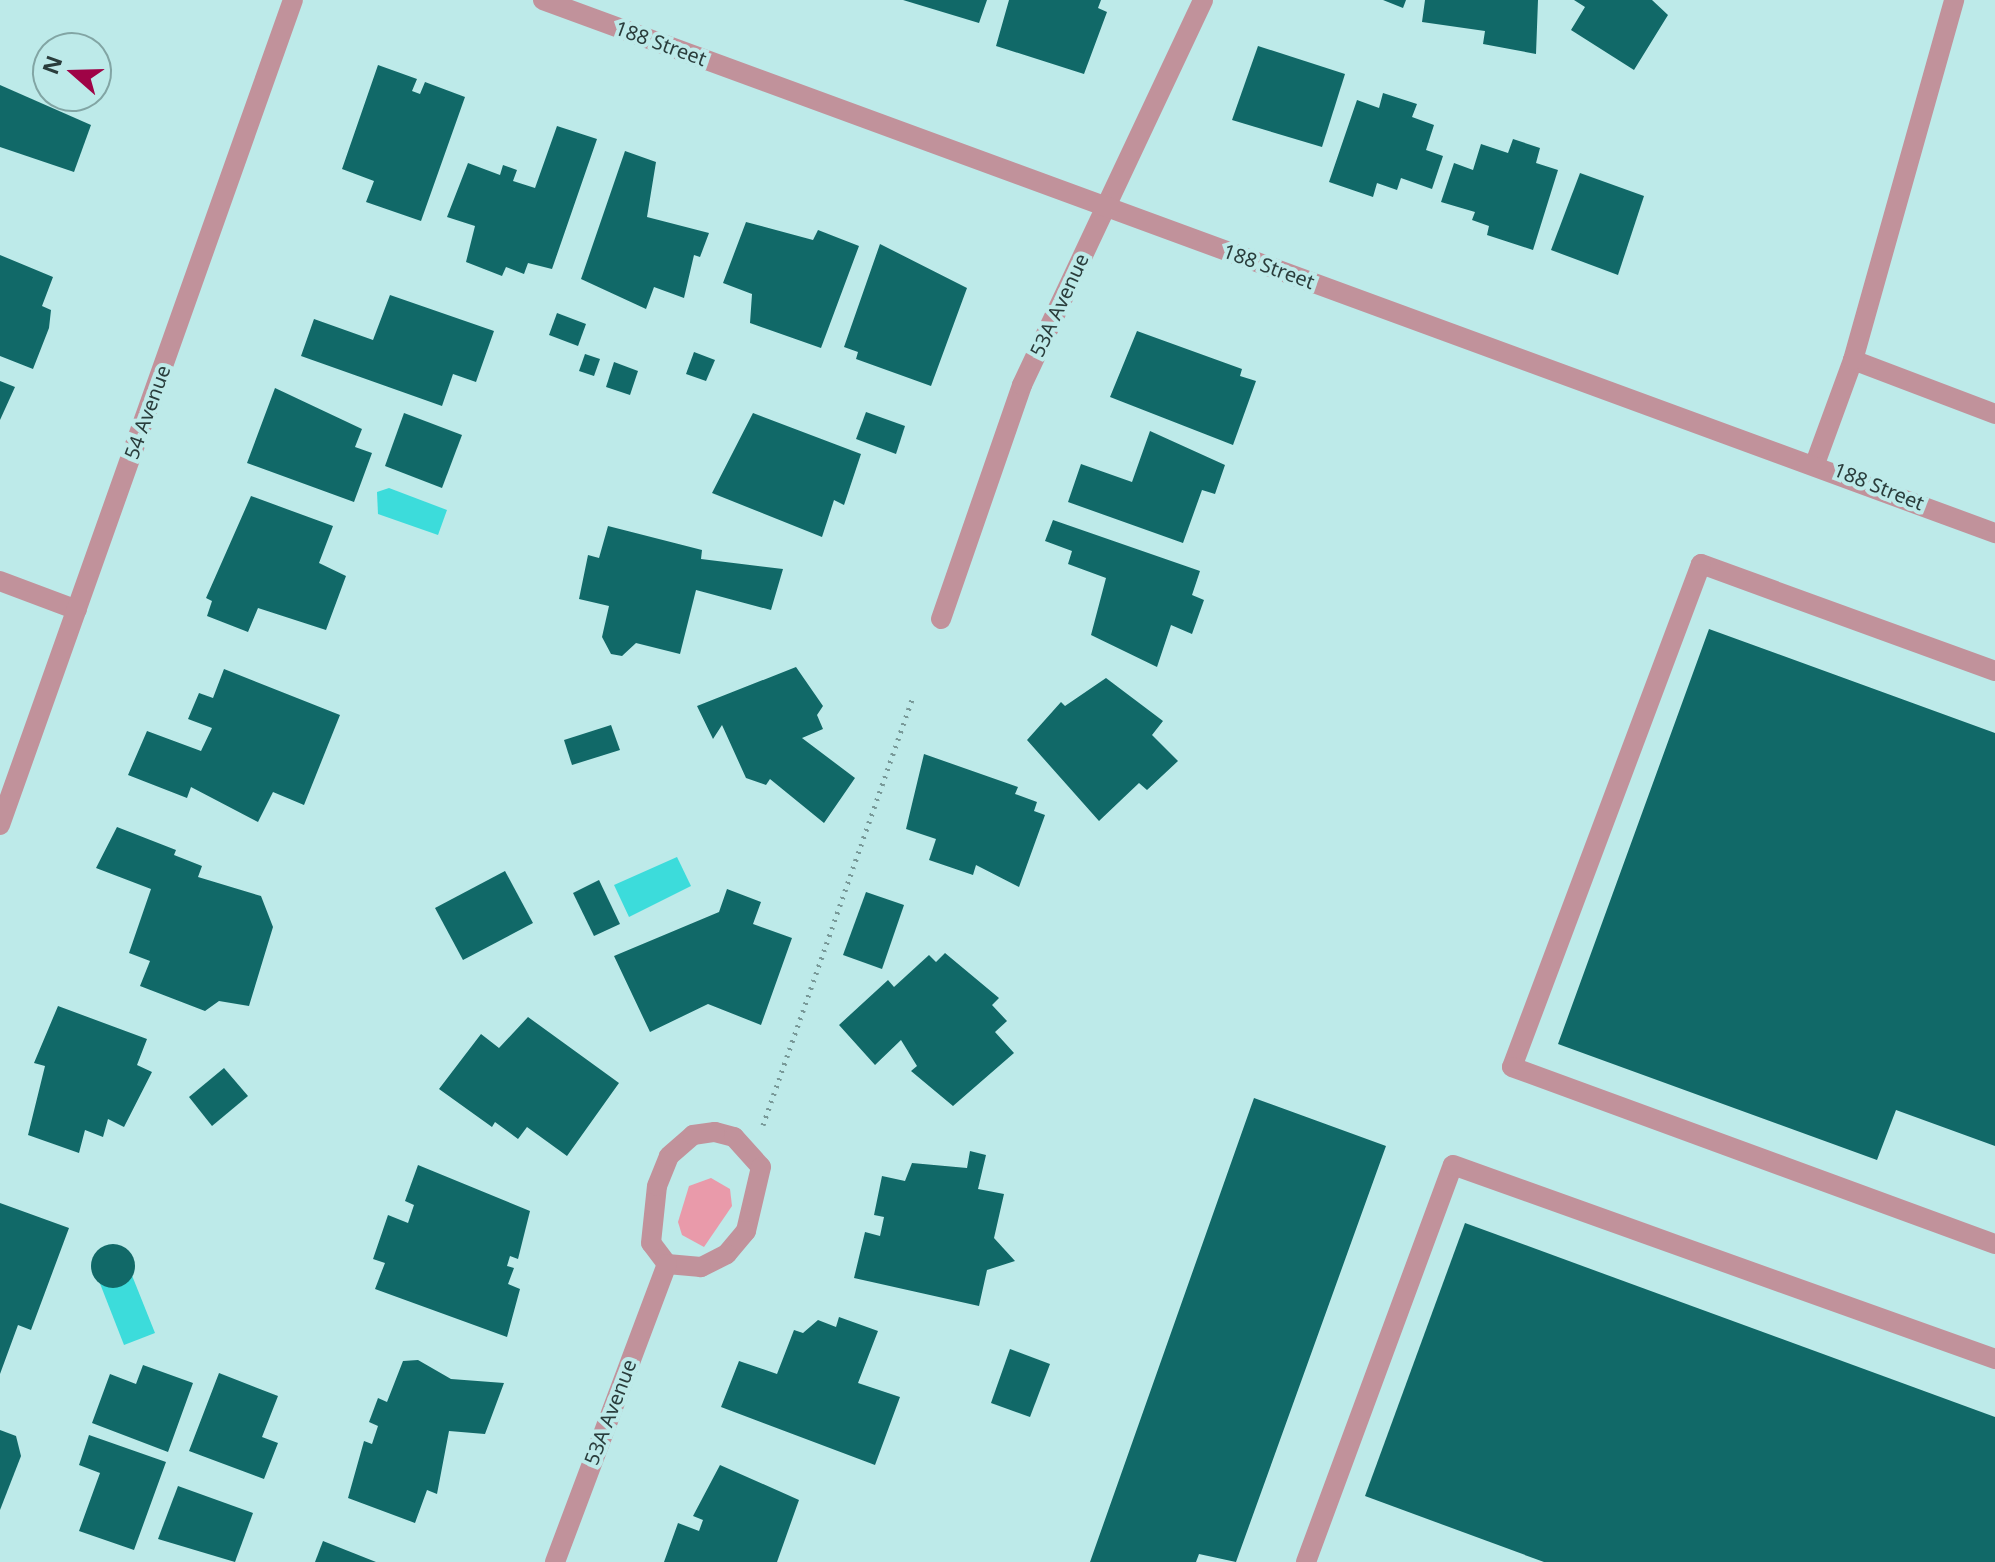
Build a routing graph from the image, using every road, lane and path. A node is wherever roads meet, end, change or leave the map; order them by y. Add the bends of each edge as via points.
1 (293, 0) edge
2 (543, 0) edge
3 (1203, 0) edge
4 (1954, 0) edge
5 (1106, 208) junction
6 (1853, 360) junction
7 (1995, 414) edge
8 (1816, 461) junction
9 (1995, 533) edge
10 (0, 581) edge
11 (77, 610) junction
12 (941, 619) dead end
13 (1995, 671) edge
14 (913, 696) dead end
15 (0, 825) edge
16 (763, 1125) dead end
17 (1995, 1244) edge
18 (667, 1264) junction
19 (1995, 1359) edge
20 (555, 1562) edge
21 (1306, 1562) edge

1 - 11 street, 54 Avenue
2 - 5 street, 188 Street
3 - 5 street, 53A Avenue
4 - 6 street
5 - 8 street, 188 Street
5 - 12 street, 53A Avenue via 1022,385
6 - 7 street
6 - 8 street
8 - 9 street, 188 Street
10 - 11 street
11 - 15 street, 54 Avenue
13 - 17 street via 1701,564 1512,1067
14 - 16 path
18 - 18 street via 701,1267 727,1254 746,1231 761,1167 734,1137 693,1135 669,1156 649,1209 651,1243
18 - 20 street, 53A Avenue
19 - 21 street via 1453,1165

